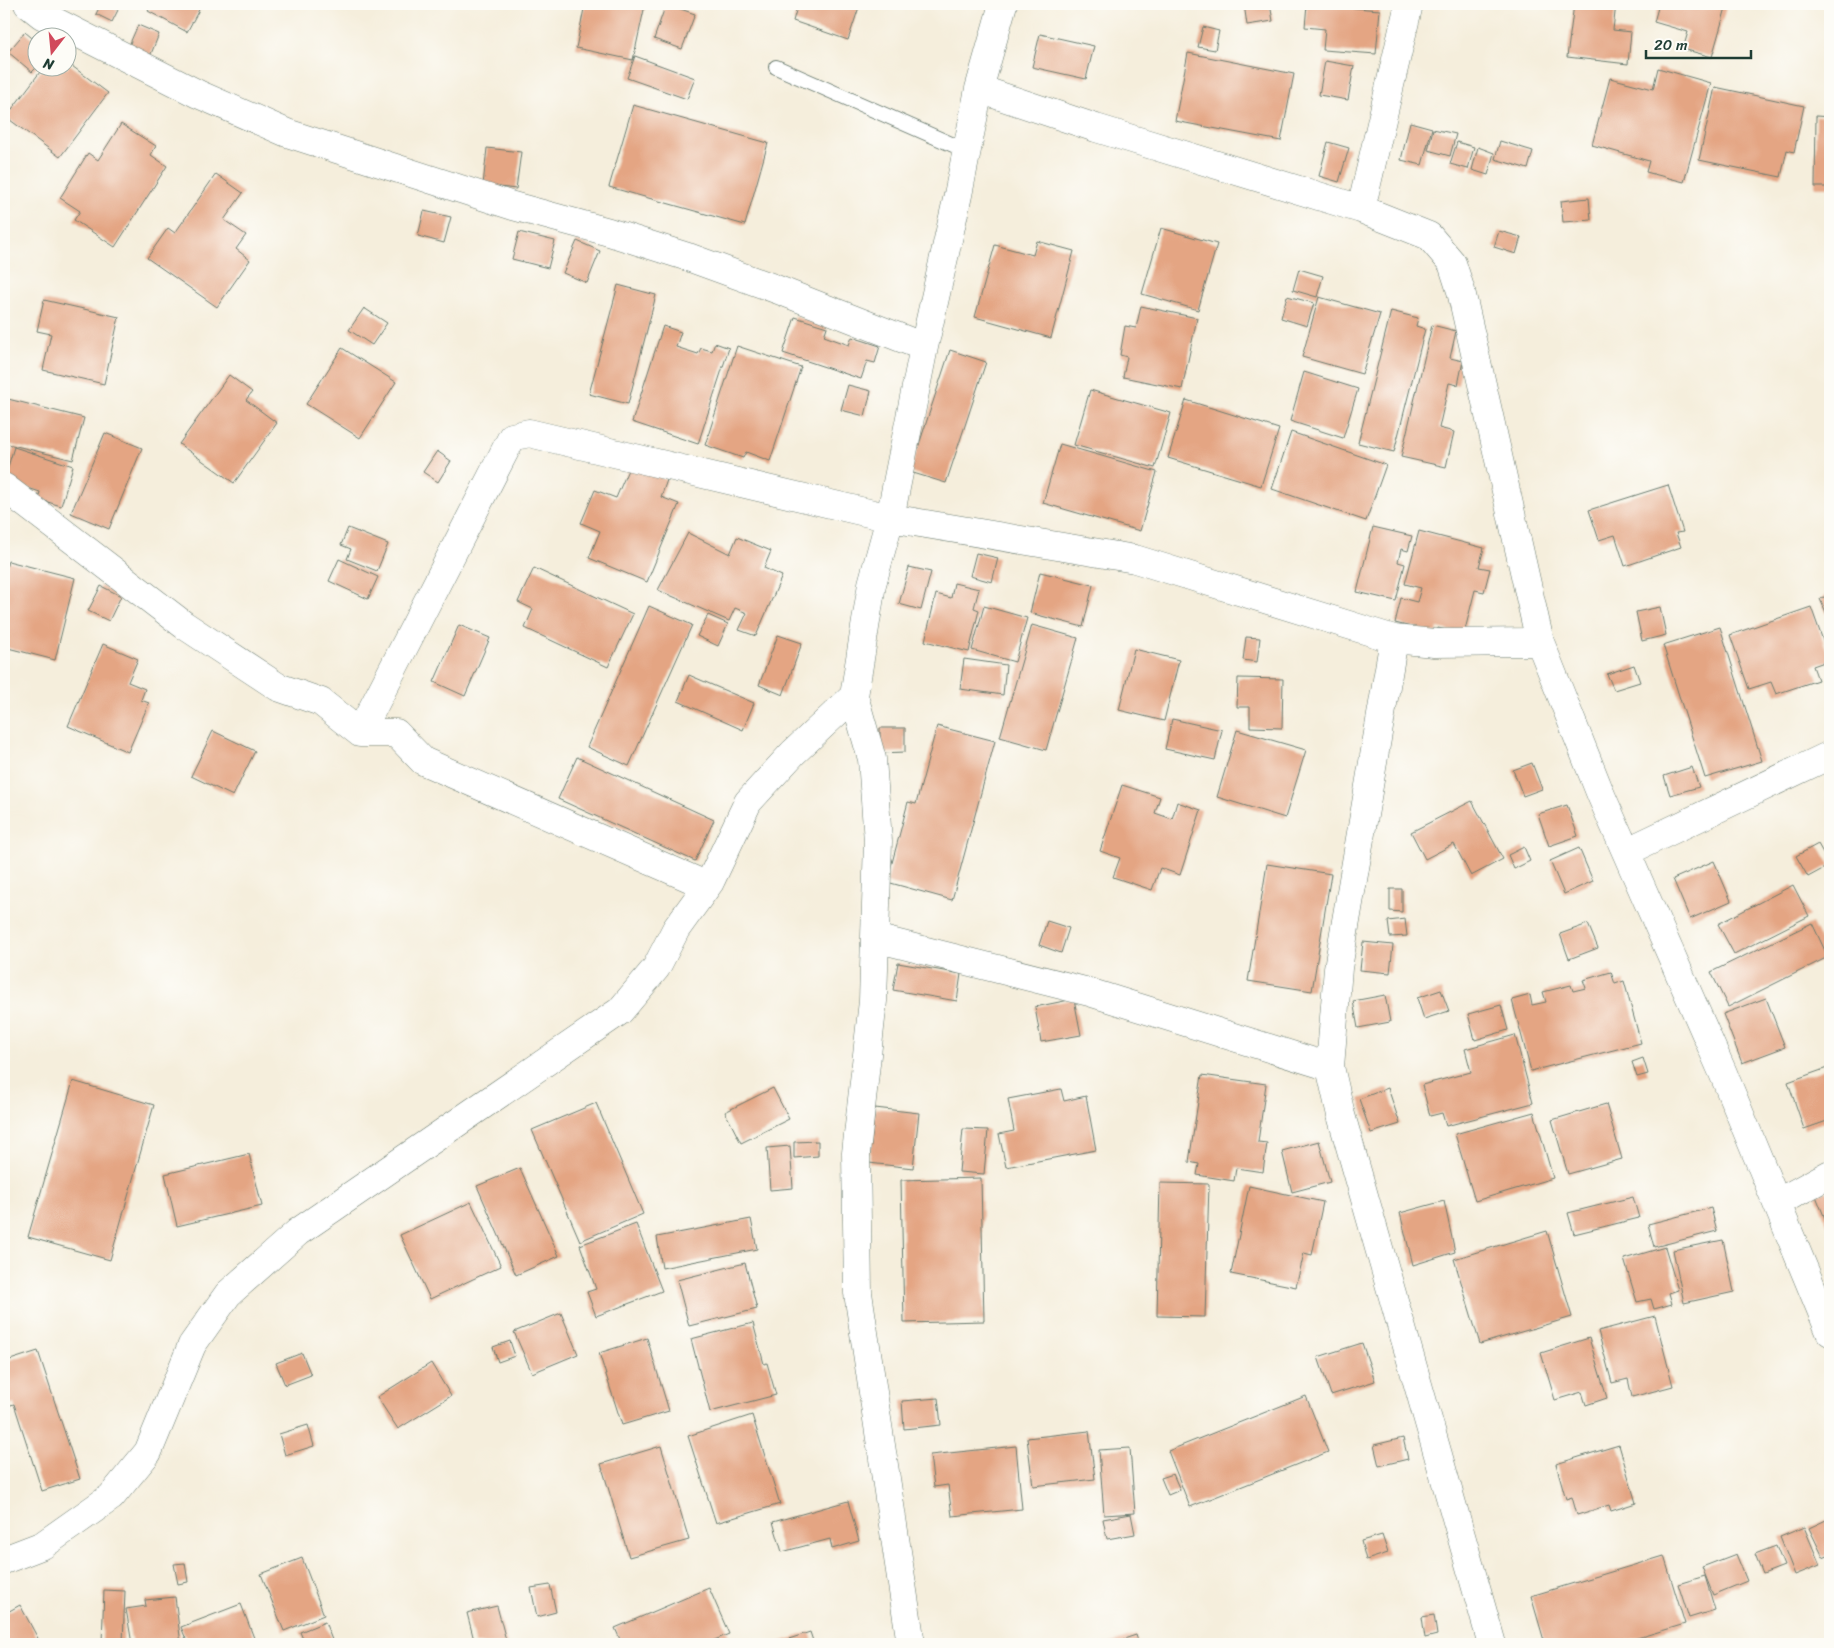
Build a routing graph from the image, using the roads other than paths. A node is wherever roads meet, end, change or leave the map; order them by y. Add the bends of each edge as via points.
1 (28, 4) edge
2 (1003, 4) edge
3 (1409, 4) edge
4 (776, 67) dead end
5 (979, 89) junction
6 (967, 151) junction
7 (1362, 209) junction
8 (924, 347) junction
9 (4, 488) edge
10 (890, 518) junction
11 (1394, 639) junction
12 (1540, 642) junction
13 (854, 696) junction
14 (360, 732) junction
15 (1830, 755) edge
16 (1626, 852) junction
17 (710, 882) junction
18 (875, 938) junction
19 (1330, 1067) junction
20 (1830, 1174) edge
21 (1777, 1203) junction
22 (1828, 1319) edge
23 (4, 1560) edge
24 (911, 1644) edge
25 (1492, 1644) edge

1 - 8 street via 42,15 198,94 287,133 513,206 688,257
2 - 5 street
3 - 7 street
4 - 6 lane
5 - 6 street
5 - 7 street
6 - 8 street
7 - 12 street via 1429,236 1452,263
8 - 10 street
9 - 14 street via 184,625 278,687 321,702
10 - 11 street via 1135,558
10 - 13 street via 872,584
10 - 14 street via 530,432 512,437
11 - 12 street via 1434,643
11 - 19 street via 1338,968
12 - 16 street
13 - 17 street via 793,753 748,802
13 - 18 street via 872,759 878,841
14 - 17 street via 396,732 423,762 701,883
15 - 16 street
16 - 21 street
17 - 23 street via 676,929 656,968 620,1011 298,1232 228,1294 192,1345 148,1452 111,1497 43,1545
18 - 19 street via 1089,992
18 - 24 street via 873,1001 856,1153 858,1293
19 - 25 street
20 - 21 street
21 - 22 street

